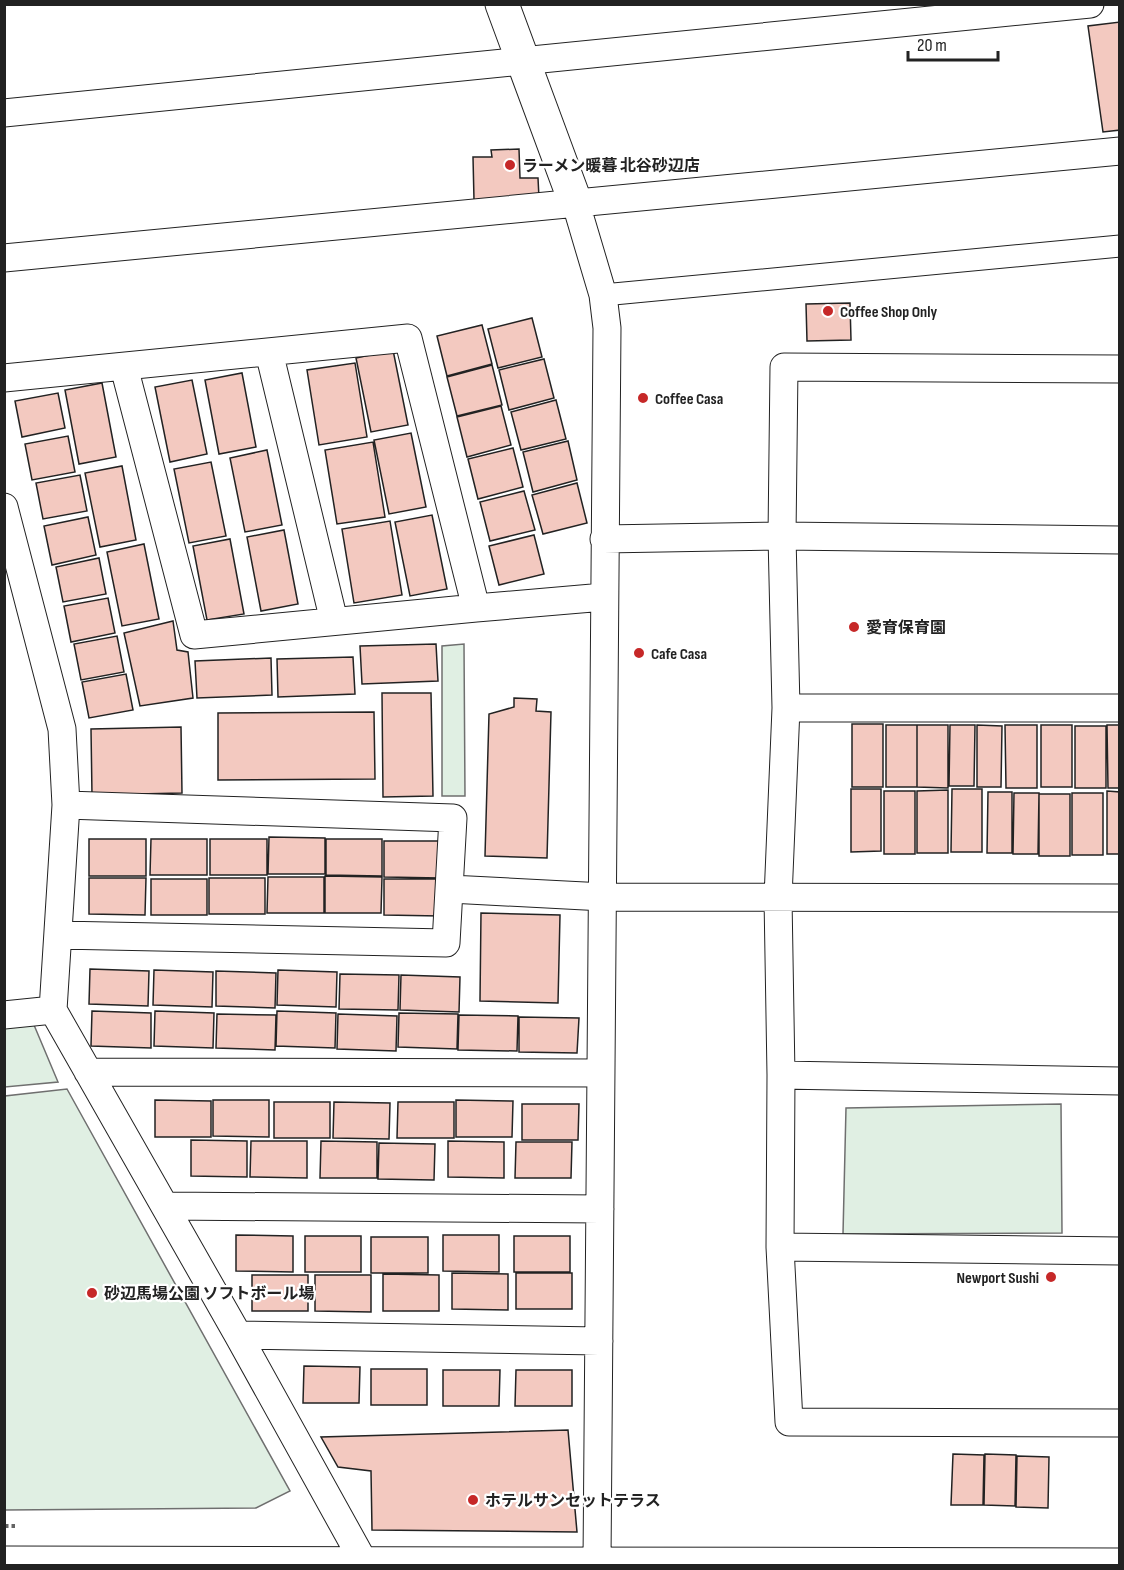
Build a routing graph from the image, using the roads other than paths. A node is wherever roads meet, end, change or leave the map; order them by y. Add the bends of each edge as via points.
1 (502, 4) edge
2 (1090, 4) edge
3 (523, 61) junction
4 (4, 113) edge
5 (1119, 152) edge
6 (576, 204) junction
7 (1119, 246) edge
8 (4, 258) edge
9 (603, 295) junction
10 (269, 352) junction
11 (124, 367) junction
12 (1119, 369) edge
13 (4, 378) edge
14 (4, 507) edge
15 (782, 536) junction
16 (604, 539) junction
17 (1119, 540) edge
18 (604, 597) junction
19 (476, 608) junction
20 (334, 621) junction
21 (786, 708) junction
22 (1119, 708) edge
23 (66, 805) junction
24 (450, 889) junction
25 (604, 897) junction
26 (778, 898) junction
27 (1119, 898) edge
28 (58, 935) junction
29 (53, 1010) junction
30 (4, 1015) edge
31 (88, 1072) junction
32 (602, 1073) junction
33 (781, 1075) junction
34 (1119, 1081) edge
35 (165, 1206) junction
36 (600, 1209) junction
37 (780, 1247) junction
38 (1119, 1251) edge
39 (238, 1335) junction
40 (599, 1341) junction
41 (1119, 1423) edge
42 (4, 1560) edge
43 (597, 1561) junction
44 (1119, 1562) edge
45 (365, 1563) edge

1 - 3 street
2 - 3 street
3 - 4 street
3 - 6 street
5 - 6 street
6 - 8 street
6 - 9 street
7 - 9 street
9 - 16 street via 607,328
10 - 11 street
10 - 19 street via 408,338
10 - 20 street
11 - 13 street
11 - 20 street via 194,635
12 - 15 street via 784,368
14 - 23 street via 62,729
15 - 16 street
15 - 17 street
15 - 21 street
16 - 18 street
18 - 19 street
18 - 25 street
19 - 20 street
21 - 22 street
21 - 26 street
23 - 24 street via 453,818
23 - 28 street
24 - 25 street
24 - 28 street via 446,943
25 - 26 street
25 - 32 street
26 - 27 street
26 - 33 street
28 - 29 street
29 - 30 street
29 - 31 street
31 - 32 street
31 - 35 street
32 - 36 street
33 - 34 street
33 - 37 street
35 - 36 street
35 - 39 street
36 - 40 street
37 - 38 street
37 - 41 street via 789,1422
39 - 40 street
39 - 45 street
40 - 43 street
42 - 45 street
43 - 44 street
43 - 45 street

